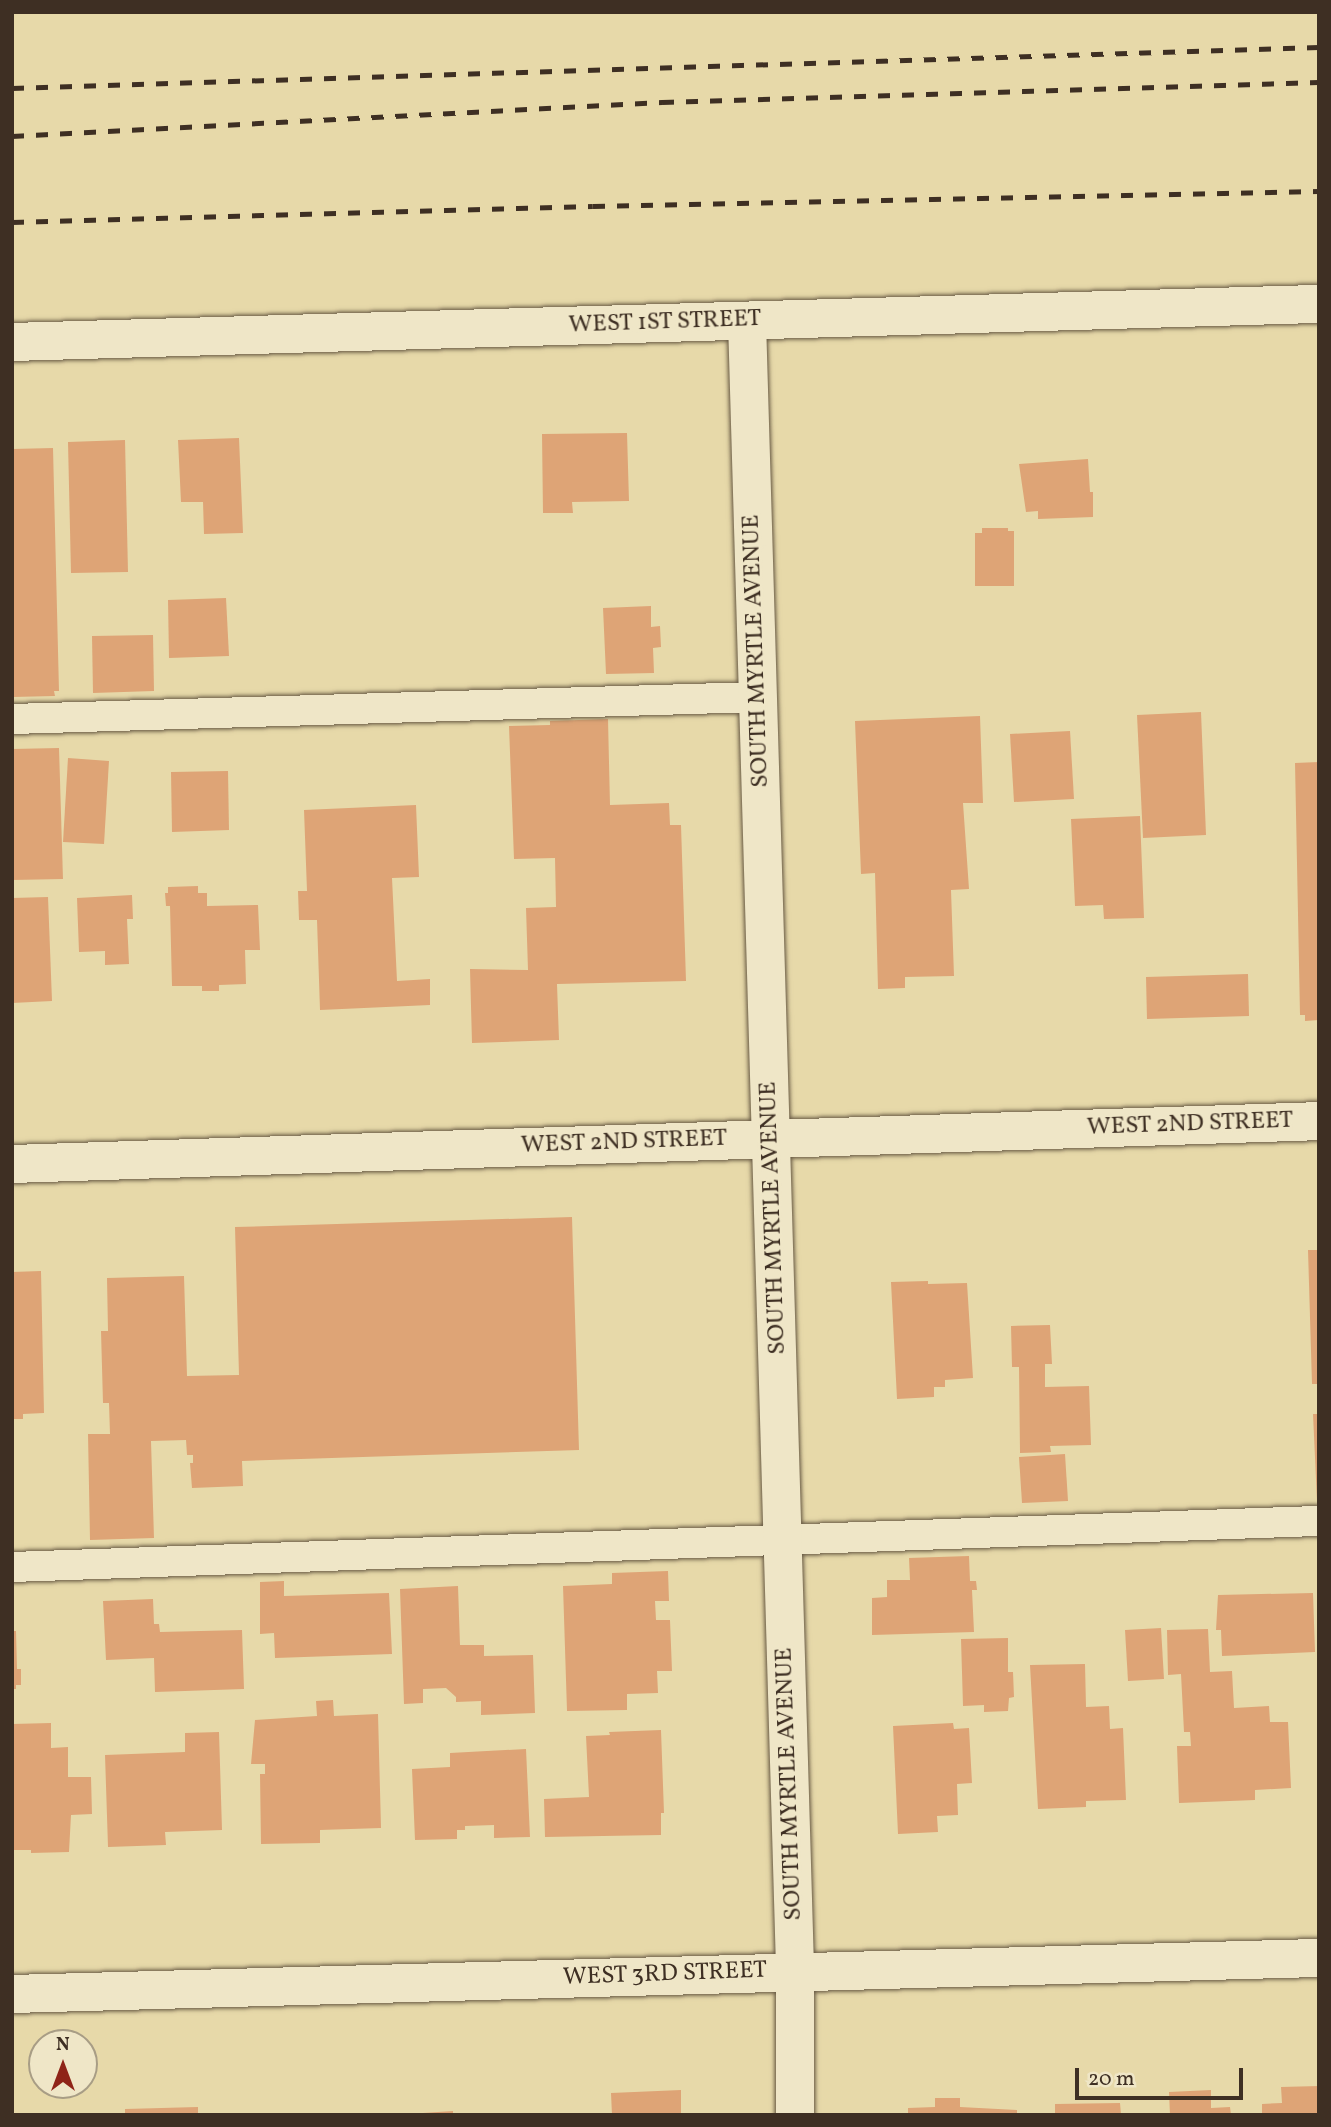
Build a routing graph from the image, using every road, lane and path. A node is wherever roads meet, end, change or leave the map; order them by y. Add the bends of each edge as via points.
1 (1319, 304) edge
2 (747, 321) junction
3 (12, 342) edge
4 (759, 697) junction
5 (12, 719) edge
6 (1319, 1121) edge
7 (772, 1139) junction
8 (12, 1164) edge
9 (1319, 1521) edge
10 (783, 1538) junction
11 (12, 1567) edge
12 (1319, 1958) edge
13 (795, 1971) junction
14 (12, 1994) edge
15 (795, 2115) edge

1 - 2 street, WEST 1ST STREET
2 - 3 street, WEST 1ST STREET
2 - 4 street, SOUTH MYRTLE AVENUE
4 - 5 lane
4 - 7 street, SOUTH MYRTLE AVENUE
6 - 7 street, WEST 2ND STREET
7 - 8 street, WEST 2ND STREET
7 - 10 street, SOUTH MYRTLE AVENUE
9 - 10 lane
10 - 11 lane
10 - 13 street, SOUTH MYRTLE AVENUE
12 - 13 street, WEST 3RD STREET
13 - 14 street, WEST 3RD STREET
13 - 15 street, SOUTH MYRTLE AVENUE

